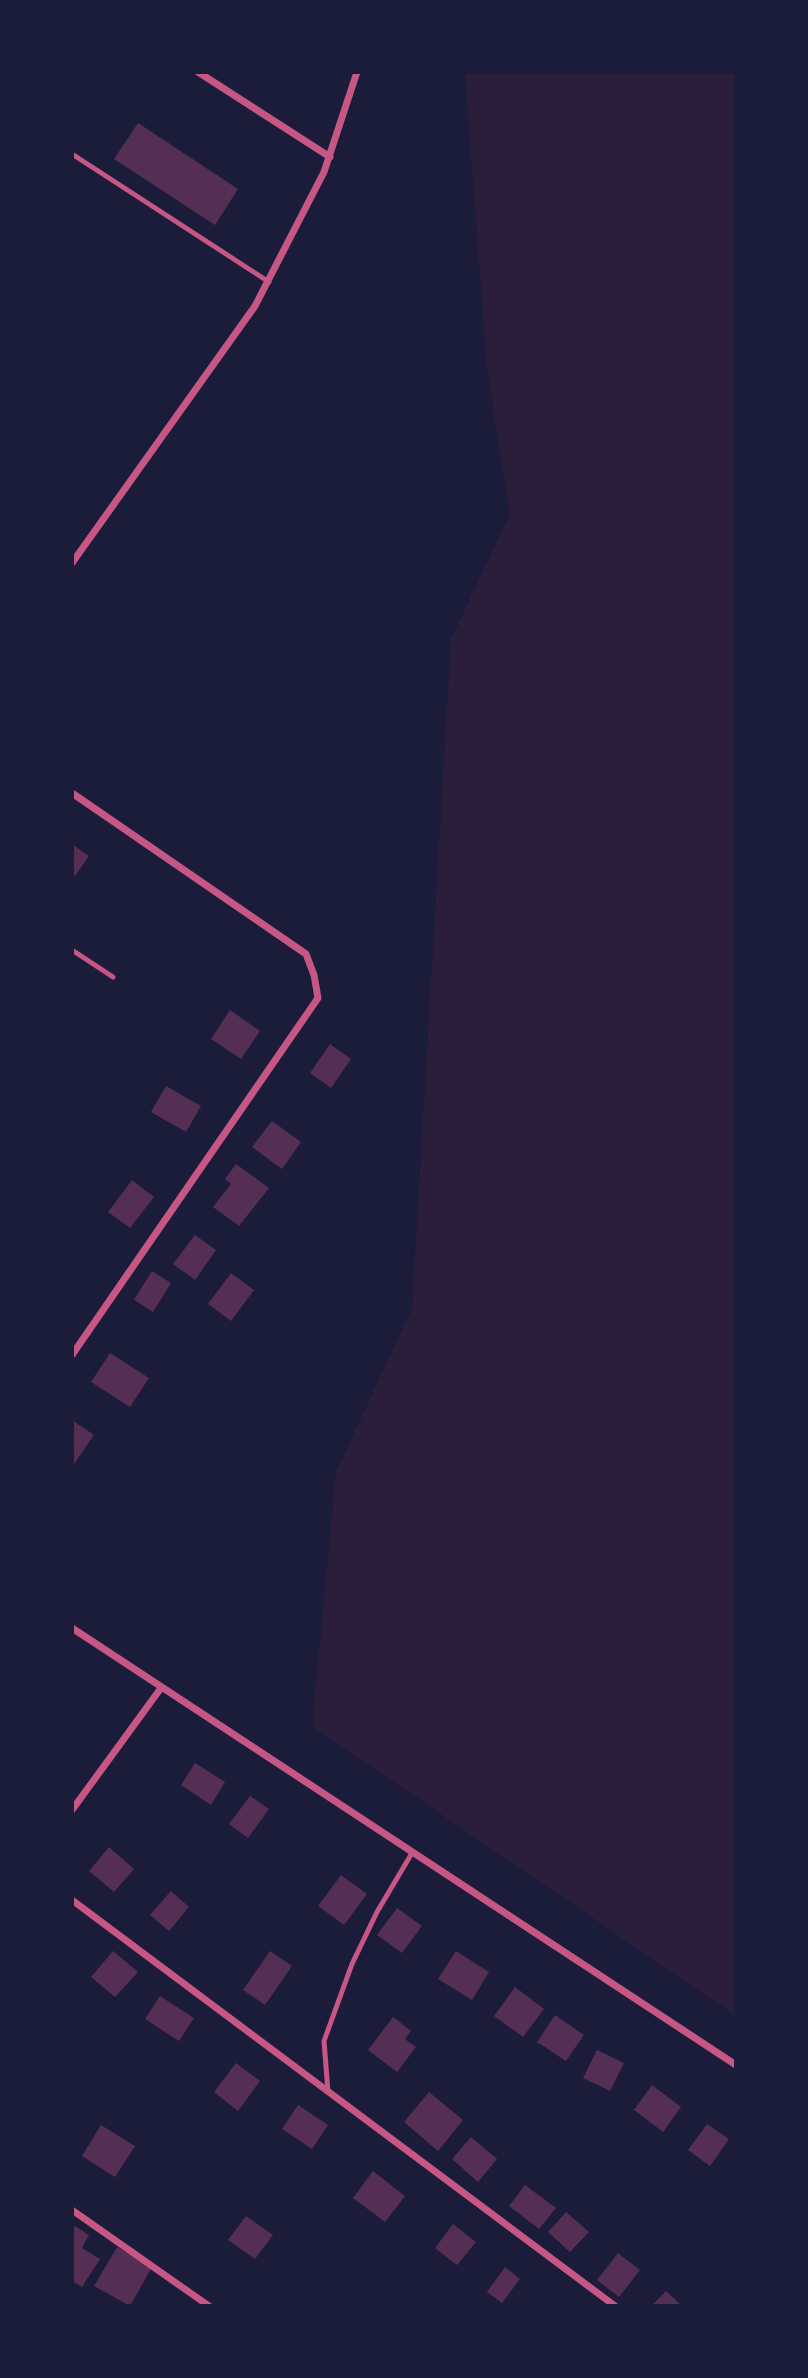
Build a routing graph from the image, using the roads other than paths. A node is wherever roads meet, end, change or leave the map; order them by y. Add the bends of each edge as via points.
1 (198, 72) edge
2 (357, 72) edge
3 (72, 155) edge
4 (330, 157) junction
5 (268, 282) junction
6 (72, 563) edge
7 (72, 793) edge
8 (72, 950) edge
9 (113, 977) dead end
10 (72, 1355) edge
11 (72, 1628) edge
12 (161, 1688) junction
13 (72, 1810) edge
14 (412, 1853) junction
15 (72, 1900) edge
16 (736, 2065) edge
17 (328, 2092) junction
18 (72, 2210) edge
19 (209, 2306) edge
20 (615, 2306) edge

1 - 4 street
2 - 4 street
3 - 5 lane
4 - 5 street
5 - 6 street
7 - 10 street via 306,954 318,998
8 - 9 lane
11 - 12 street
12 - 13 street
12 - 14 street
14 - 16 street
14 - 17 lane via 357,1954 324,2041
15 - 17 street
17 - 20 street
18 - 19 street

